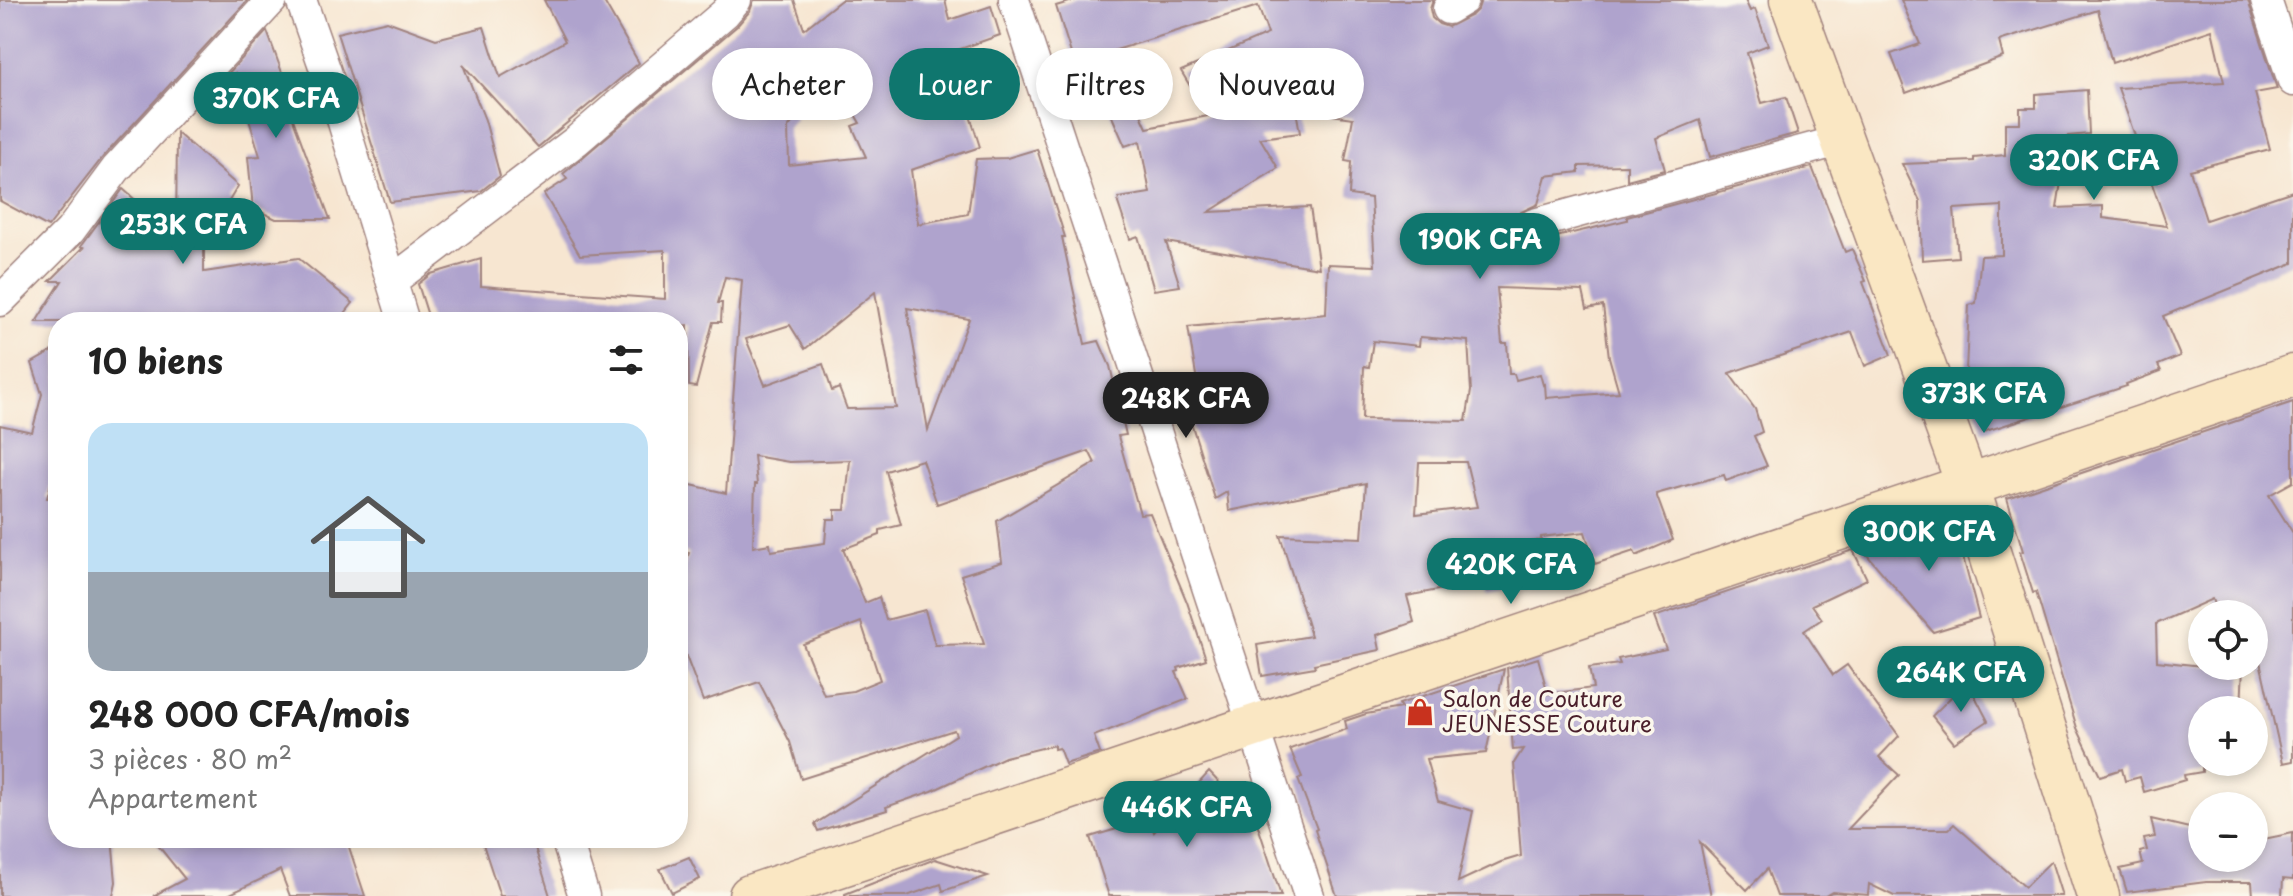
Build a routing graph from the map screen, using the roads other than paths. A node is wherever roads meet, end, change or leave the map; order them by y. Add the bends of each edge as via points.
1 (272, 0) edge
2 (301, 0) edge
3 (736, 0) edge
4 (1014, 0) edge
5 (1791, 0) edge
6 (2266, 0) edge
7 (2293, 81) edge
8 (1842, 140) junction
9 (1534, 224) dead end
10 (392, 281) junction
11 (0, 301) edge
12 (401, 312) edge
13 (2293, 376) edge
14 (1968, 486) junction
15 (1252, 728) junction
16 (569, 848) edge
17 (584, 896) edge
18 (750, 896) edge
19 (1309, 896) edge
20 (2098, 896) edge

1 - 11 street via 116,169 70,231
2 - 10 street
3 - 10 street via 576,141
4 - 15 street
5 - 8 main road
6 - 7 street
8 - 9 street
8 - 14 main road
10 - 12 street
13 - 14 main road
14 - 15 main road
14 - 20 main road
15 - 18 main road
15 - 19 street
16 - 17 street

